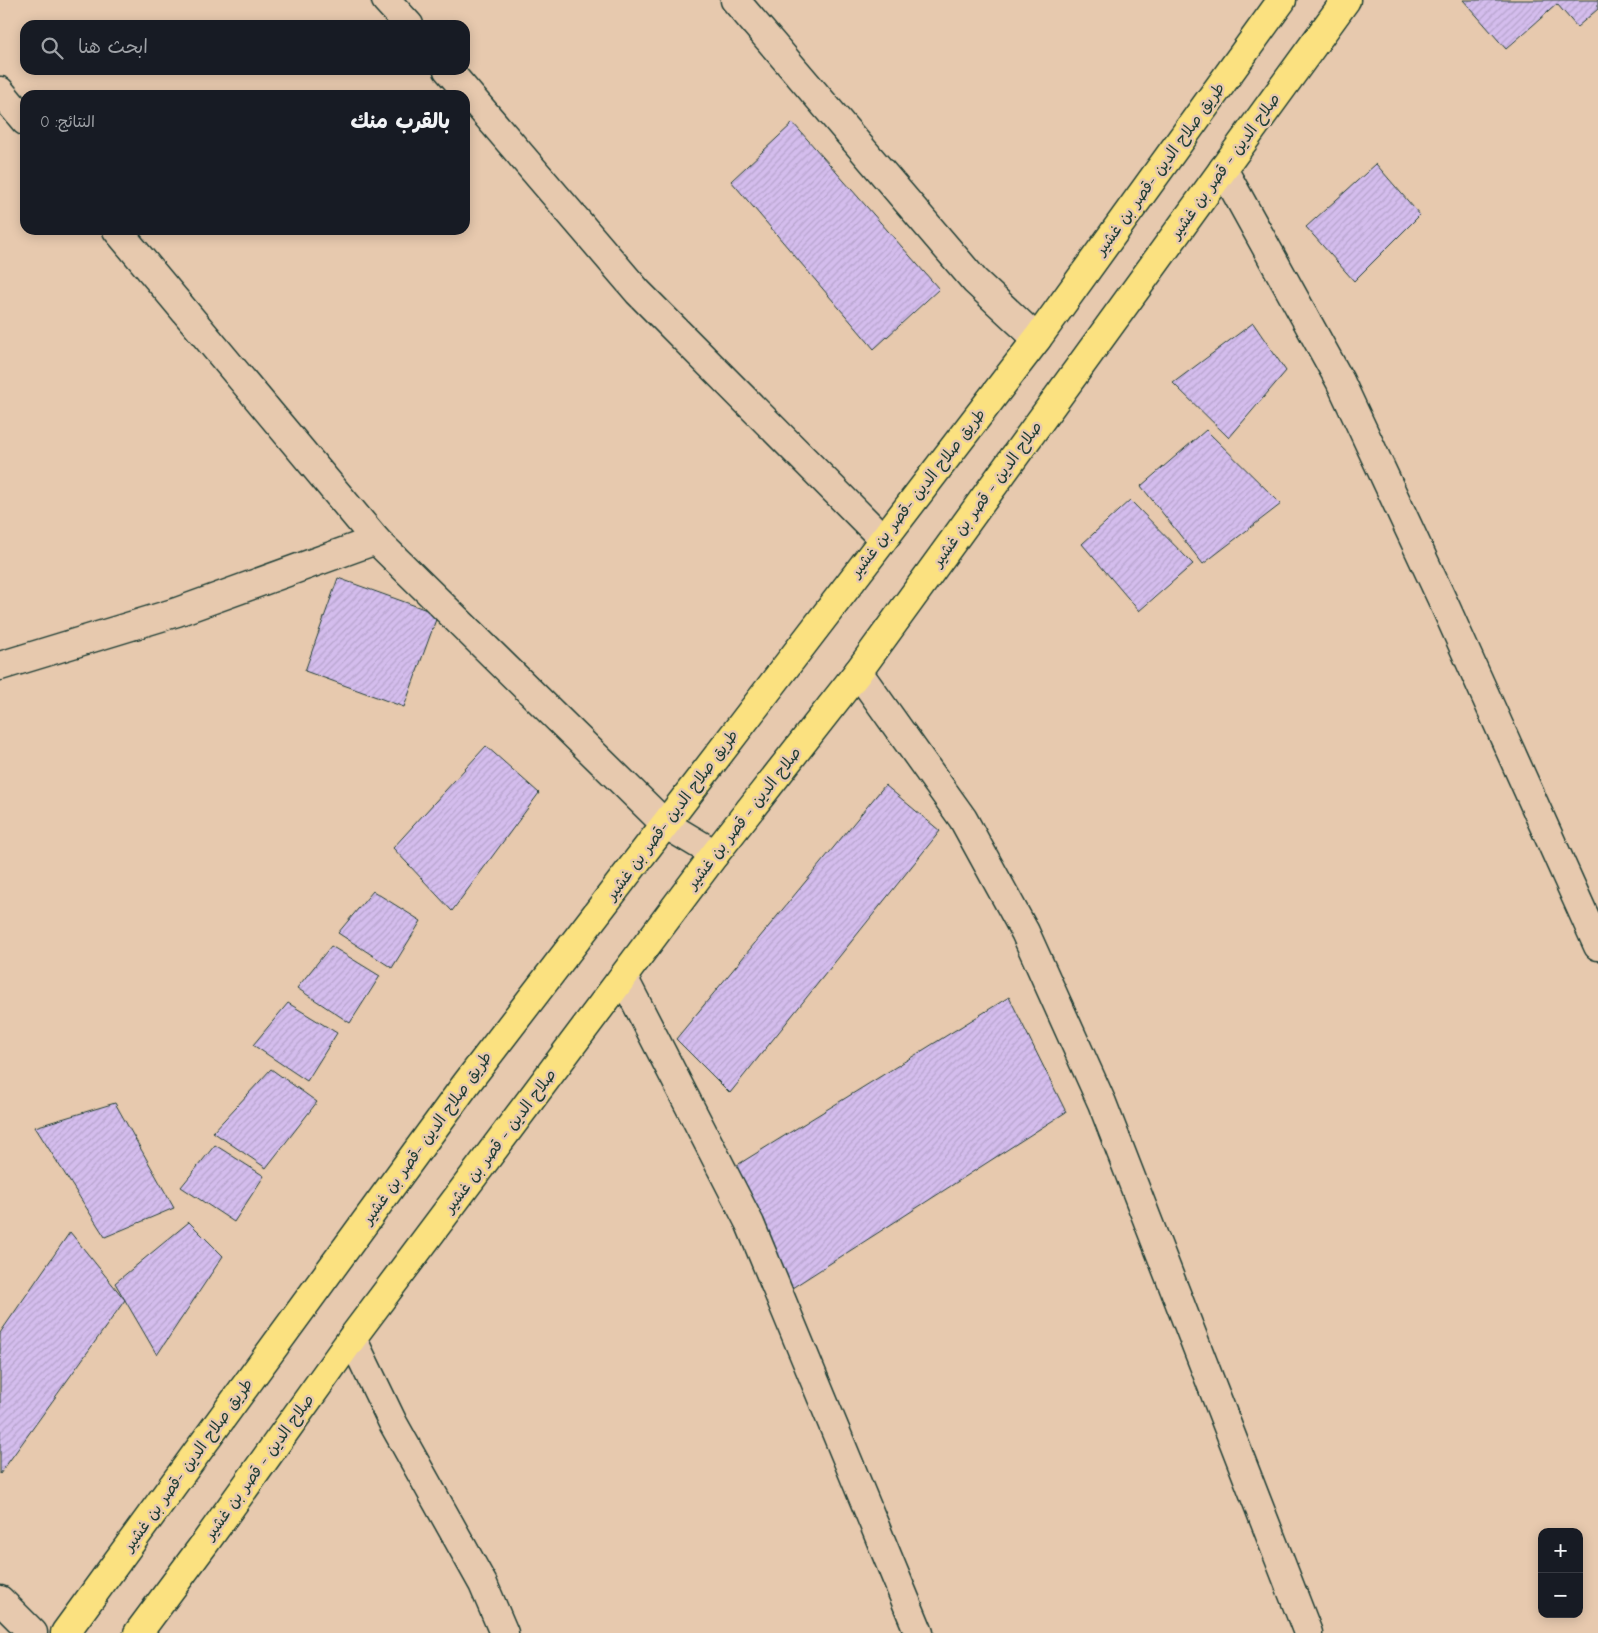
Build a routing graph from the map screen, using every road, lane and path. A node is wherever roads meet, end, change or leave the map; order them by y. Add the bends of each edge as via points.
1 (386, 0) edge
2 (735, 0) edge
3 (1282, 0) edge
4 (1346, 0) edge
5 (404, 20) edge
6 (452, 75) edge
7 (465, 90) edge
8 (0, 91) edge
9 (470, 96) edge
10 (20, 115) edge
11 (1223, 169) junction
12 (121, 235) edge
13 (1037, 339) junction
14 (882, 538) junction
15 (376, 540) junction
16 (0, 666) edge
17 (858, 672) junction
18 (665, 824) junction
19 (716, 854) junction
20 (1598, 946) edge
21 (623, 977) junction
22 (352, 1338) junction
23 (0, 1600) edge
24 (33, 1633) edge
25 (65, 1633) edge
26 (138, 1633) edge
27 (504, 1633) edge
28 (918, 1633) edge
29 (1308, 1633) edge

1 - 5 street
2 - 13 street via 975,281
3 - 13 highway, طريق صلاح الدين -قصر بن غشير
4 - 11 highway, صلاح الدين - قصر بن غشير
6 - 7 street
8 - 10 street
9 - 14 street via 638,292
11 - 17 highway, صلاح الدين - قصر بن غشير
11 - 20 street via 1340,381
12 - 15 street
13 - 14 highway, طريق صلاح الدين -قصر بن غشير
14 - 18 highway, طريق صلاح الدين -قصر بن غشير
15 - 16 street via 177,612
15 - 18 street
17 - 19 highway, صلاح الدين - قصر بن غشير
17 - 29 street via 963,819 1026,932 1102,1102
18 - 19 street
18 - 25 highway, طريق صلاح الدين -قصر بن غشير via 460,1092
19 - 21 highway, صلاح الدين - قصر بن غشير
21 - 22 highway, صلاح الدين - قصر بن غشير
21 - 28 street via 750,1224
22 - 26 highway, صلاح الدين - قصر بن غشير
22 - 27 street via 393,1423 483,1584
23 - 24 street

